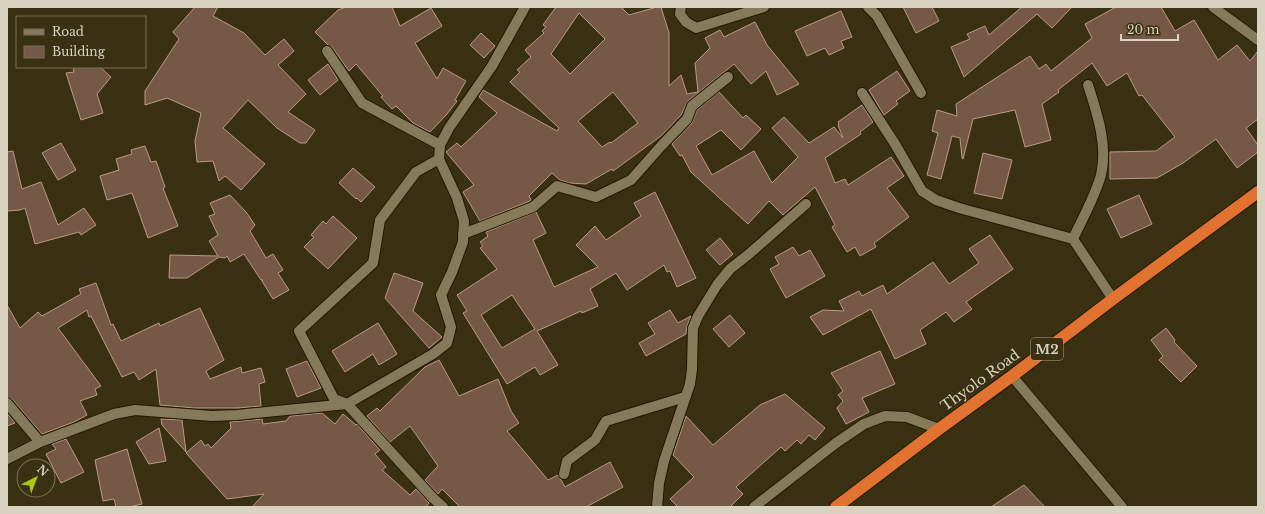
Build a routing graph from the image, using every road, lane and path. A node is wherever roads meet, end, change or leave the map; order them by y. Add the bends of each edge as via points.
1 (525, 7) edge
2 (682, 7) edge
3 (764, 7) edge
4 (868, 7) edge
5 (1213, 7) edge
6 (1258, 40) edge
7 (327, 51) dead end
8 (728, 77) dead end
9 (1088, 85) dead end
10 (862, 93) dead end
11 (922, 93) dead end
12 (440, 145) junction
13 (439, 159) junction
14 (1258, 192) edge
15 (806, 204) dead end
16 (463, 234) junction
17 (1073, 239) junction
18 (1113, 299) junction
19 (1012, 376) junction
20 (685, 397) junction
21 (7, 403) edge
22 (347, 404) junction
23 (939, 428) junction
24 (40, 442) junction
25 (7, 459) edge
26 (564, 474) dead end
27 (443, 507) edge
28 (657, 507) edge
29 (754, 507) edge
30 (836, 507) edge
31 (1122, 507) edge

1 - 12 street via 492,66
2 - 3 street via 680,14 686,22 696,28
4 - 11 street via 877,16
5 - 6 street
7 - 12 street via 362,103
8 - 16 street via 692,106 687,119 631,180 596,197 557,186 533,207
9 - 17 street via 1097,114 1103,150 1101,174
10 - 17 street via 922,191 936,200 959,208
12 - 13 street
13 - 16 street via 457,198 464,221
13 - 22 street via 416,172 380,220 373,263 300,331 334,398
14 - 18 highway, Thyolo Road / M2
15 - 20 street via 730,269 717,285 693,328 692,369
16 - 22 street via 463,242 441,295 451,327 447,343 433,354
17 - 18 street
18 - 19 highway, Thyolo Road / M2
19 - 23 highway, Thyolo Road / M2
19 - 31 street
20 - 26 street via 606,421 595,440 567,461
20 - 28 street via 664,461
21 - 24 street
22 - 24 street via 212,416 135,410 114,414
22 - 27 street
23 - 29 street via 907,417 885,416 864,424
23 - 30 highway, Thyolo Road / M2
24 - 25 street

